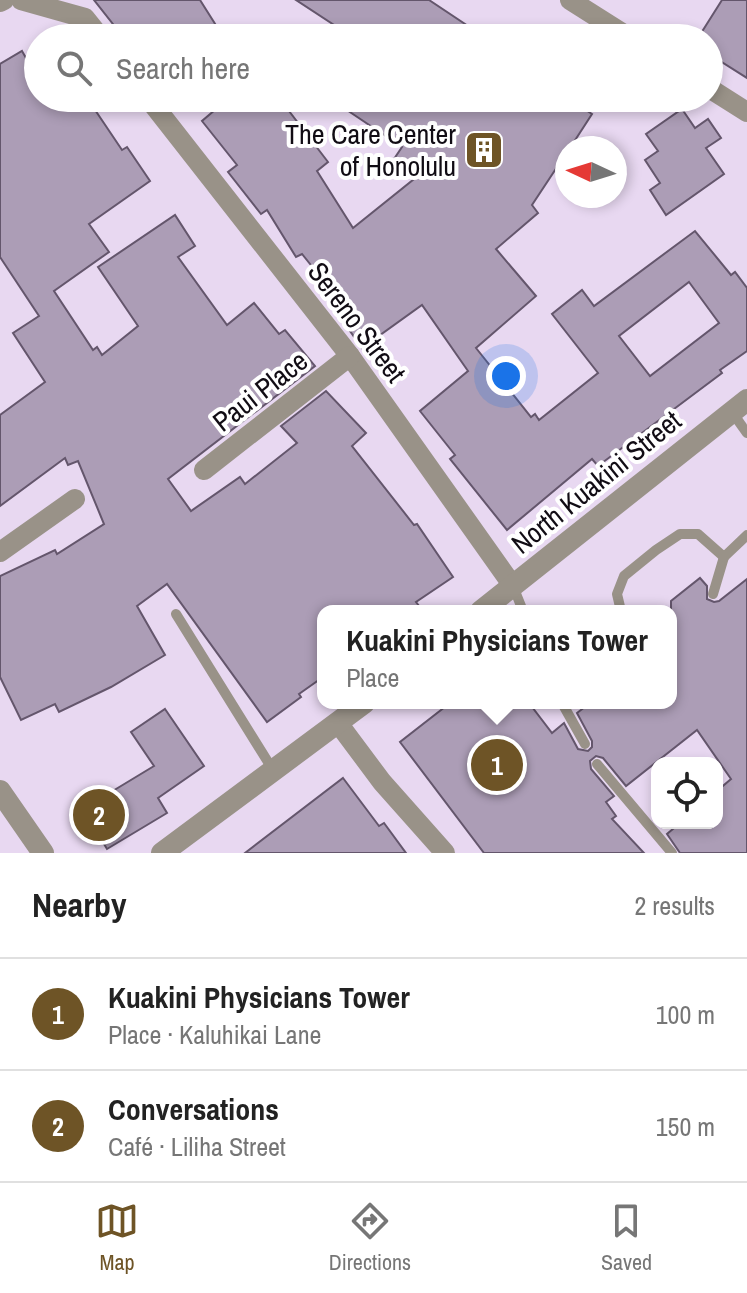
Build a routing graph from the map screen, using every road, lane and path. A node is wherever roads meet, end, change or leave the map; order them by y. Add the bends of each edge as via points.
1 (21, 0) edge
2 (570, 0) edge
3 (90, 24) edge
4 (608, 24) edge
5 (723, 97) edge
6 (159, 112) edge
7 (747, 112) edge
8 (350, 356) junction
9 (739, 406) edge
10 (747, 433) edge
11 (204, 470) dead end
12 (75, 499) dead end
13 (747, 535) edge
14 (0, 552) edge
15 (724, 557) junction
16 (513, 586) junction
17 (713, 594) dead end
18 (489, 605) edge
19 (521, 605) edge
20 (620, 605) edge
21 (176, 614) dead end
22 (356, 709) edge
23 (565, 709) edge
24 (338, 723) junction
25 (585, 744) dead end
26 (597, 764) dead end
27 (273, 770) junction
28 (0, 791) edge
29 (43, 853) edge
30 (162, 853) edge
31 (445, 853) edge
32 (672, 853) edge

1 - 3 street via 85,18
2 - 4 street
5 - 7 street
6 - 8 street, Sereno Street
8 - 11 street, Paui Place
8 - 16 street, Sereno Street
9 - 10 lane
9 - 16 street, North Kuakini Street
12 - 14 street
13 - 15 lane
15 - 17 lane
15 - 20 lane via 698,534 680,534 624,576 617,594
16 - 18 street, North Kuakini Street
16 - 19 lane
21 - 27 lane
22 - 24 street
23 - 25 lane
24 - 27 street
24 - 31 street
26 - 32 lane
27 - 30 street
28 - 29 street

